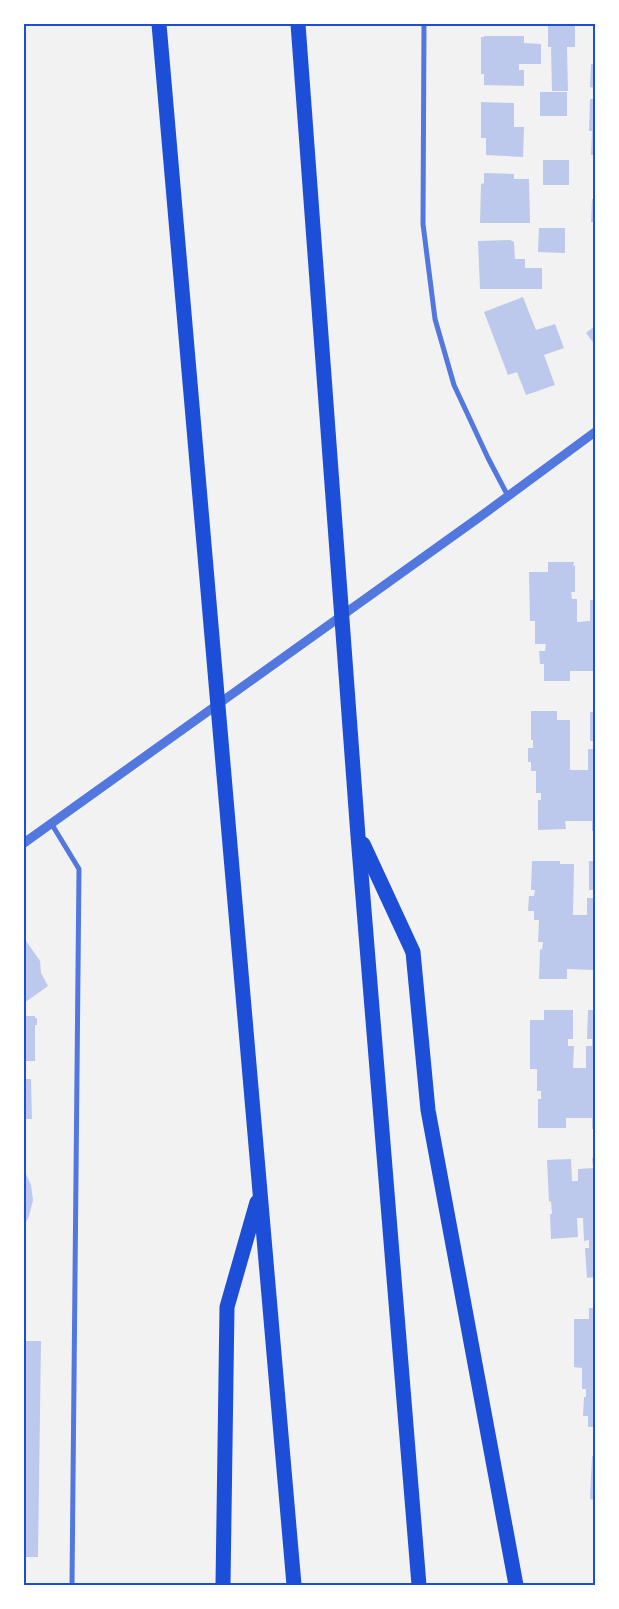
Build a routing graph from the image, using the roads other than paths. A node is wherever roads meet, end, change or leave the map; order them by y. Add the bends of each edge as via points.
1 (159, 24) edge
2 (298, 24) edge
3 (424, 24) edge
4 (595, 432) edge
5 (508, 496) junction
6 (51, 823) junction
7 (358, 836) junction
8 (24, 843) edge
9 (260, 1194) junction
10 (72, 1585) edge
11 (223, 1585) edge
12 (294, 1585) edge
13 (419, 1585) edge
14 (516, 1585) edge

1 - 9 highway
2 - 7 highway
3 - 5 street via 423,224 435,319 454,385
4 - 5 street
5 - 6 street
6 - 8 street
6 - 10 street via 79,869
7 - 13 highway
7 - 14 highway via 413,952 428,1110
9 - 11 highway via 227,1307
9 - 12 highway

